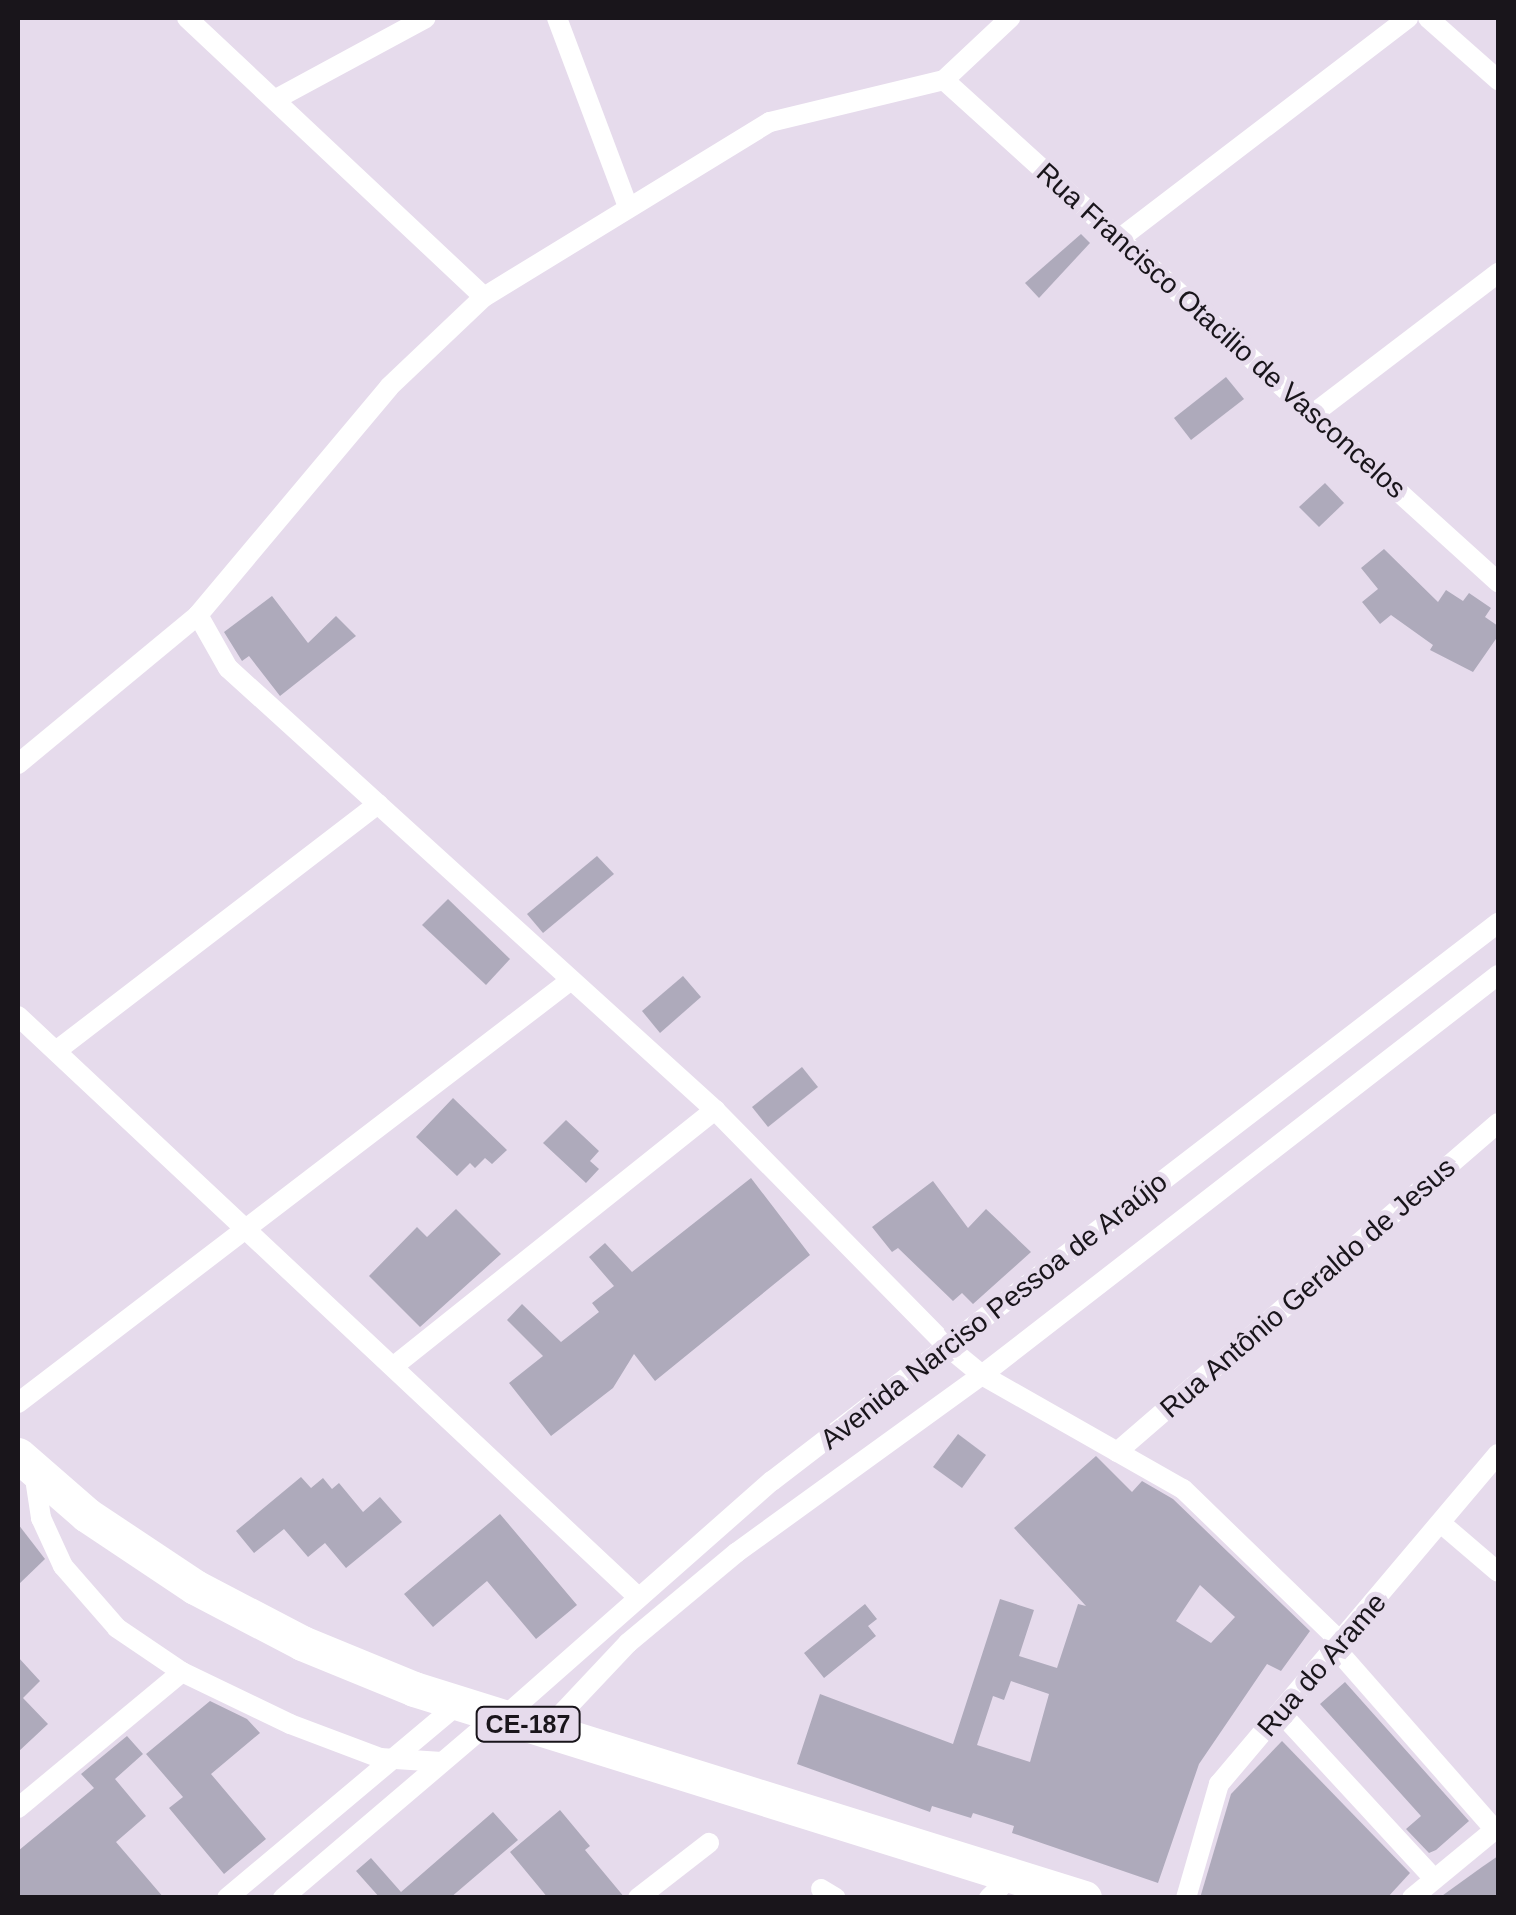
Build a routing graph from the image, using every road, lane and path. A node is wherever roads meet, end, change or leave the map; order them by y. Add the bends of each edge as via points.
1 (187, 18) edge
2 (426, 18) edge
3 (557, 18) edge
4 (1010, 18) edge
5 (1408, 18) edge
6 (1428, 18) edge
7 (944, 80) junction
8 (1498, 80) edge
9 (276, 99) junction
10 (628, 207) junction
11 (1119, 239) junction
12 (1498, 273) edge
13 (484, 298) junction
14 (1313, 414) junction
15 (1498, 582) edge
16 (198, 615) junction
17 (18, 764) edge
18 (378, 804) junction
19 (1498, 923) edge
20 (1498, 975) edge
21 (571, 980) junction
22 (18, 1016) edge
23 (56, 1051) junction
24 (715, 1110) junction
25 (1498, 1124) edge
26 (249, 1227) junction
27 (948, 1347) junction
28 (394, 1366) junction
29 (982, 1375) junction
30 (18, 1403) edge
31 (1117, 1452) junction
32 (1498, 1454) edge
33 (26, 1463) edge
34 (1442, 1526) junction
35 (1498, 1572) edge
36 (637, 1596) junction
37 (1340, 1646) junction
38 (182, 1672) junction
39 (459, 1703) junction
40 (1281, 1713) junction
41 (501, 1716) junction
42 (547, 1729) junction
43 (394, 1758) junction
44 (442, 1762) junction
45 (18, 1808) edge
46 (1496, 1828) edge
47 (709, 1842) dead end
48 (1434, 1879) junction
49 (1001, 1886) edge
50 (1067, 1895) edge
51 (227, 1898) edge
52 (283, 1898) edge
53 (638, 1898) edge
54 (1186, 1898) edge
55 (1412, 1898) edge

1 - 9 street
2 - 9 street
3 - 10 street
4 - 7 street
5 - 11 street
6 - 8 street
7 - 10 street via 770,122
7 - 11 street, Rua Francisco Otacilio de Vasconcelos
9 - 13 street
10 - 13 street
11 - 14 street, Rua Francisco Otacilio de Vasconcelos
12 - 14 street
13 - 16 street via 388,387
14 - 15 street, Rua Francisco Otacilio de Vasconcelos
16 - 17 street
16 - 18 street via 228,668
18 - 21 street
18 - 23 street
19 - 27 street, Avenida Narciso Pessoa de Araújo
20 - 29 street, Avenida Narciso Pessoa de Araújo
21 - 24 street
21 - 26 street
22 - 23 street
23 - 26 street
24 - 27 street
24 - 28 street
25 - 31 street, Rua Antônio Geraldo de Jesus
26 - 28 street
26 - 30 street
27 - 29 street
27 - 36 street, Avenida Narciso Pessoa de Araújo via 772,1481
28 - 36 street
29 - 31 street
29 - 42 street, Avenida Narciso Pessoa de Araújo via 656,1617
31 - 37 street via 1183,1489
32 - 34 street, Rua do Arame
33 - 38 street via 40,1518 63,1566 117,1628
33 - 39 highway, CE-187 via 195,1587 302,1644
34 - 35 street
34 - 37 street, Rua do Arame
36 - 41 street, Avenida Narciso Pessoa de Araújo
37 - 40 street, Rua do Arame
37 - 46 street
38 - 43 street via 290,1724
38 - 45 street
39 - 41 highway, CE-187
39 - 43 street
40 - 48 street
40 - 54 street, Rua do Arame via 1219,1784
41 - 42 highway, CE-187
41 - 44 street, Avenida Narciso Pessoa de Araújo
42 - 49 highway, CE-187
43 - 44 street
43 - 51 street
44 - 52 street, Avenida Narciso Pessoa de Araújo
46 - 48 street
47 - 53 street
48 - 55 street
49 - 50 highway, CE-187

